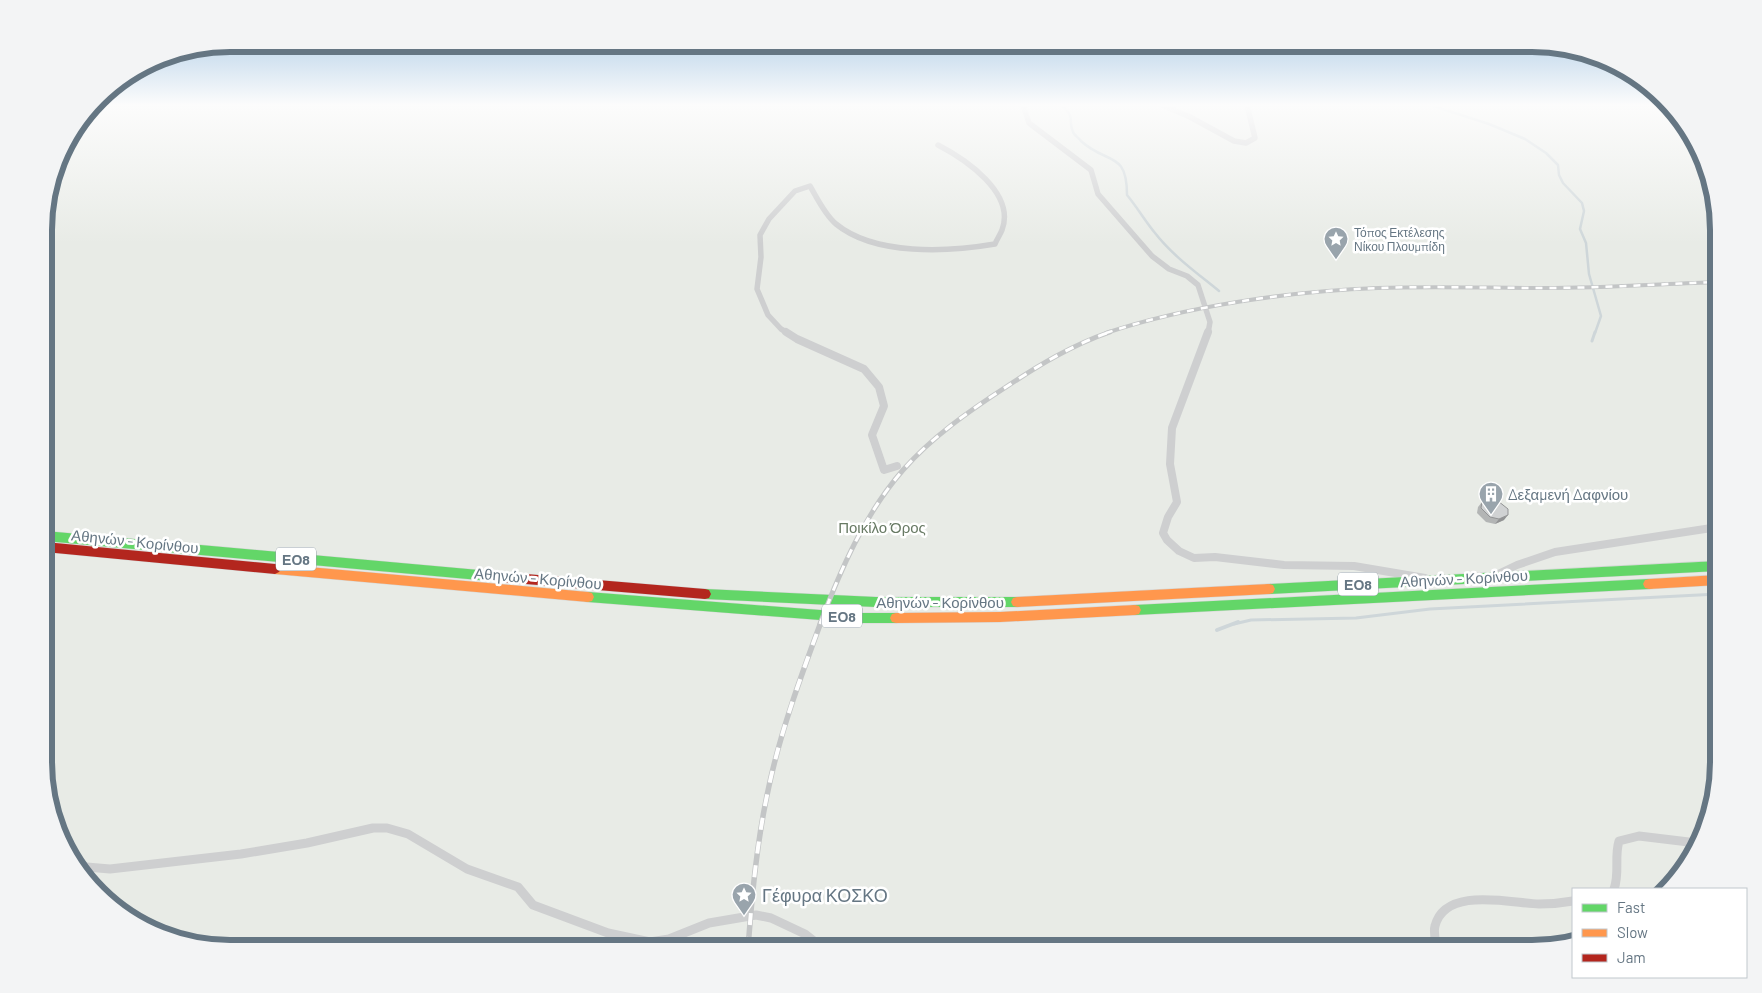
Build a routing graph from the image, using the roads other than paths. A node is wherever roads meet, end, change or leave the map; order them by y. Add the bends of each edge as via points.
1 (952, 151) edge
2 (1066, 151) edge
3 (897, 466) dead end
4 (1710, 528) edge
5 (52, 537) edge
6 (52, 548) edge
7 (1710, 566) edge
8 (1490, 578) junction
9 (1438, 580) junction
10 (1710, 580) edge
11 (1690, 842) edge
12 (86, 867) edge
13 (1614, 888) edge
14 (1572, 902) edge
15 (641, 940) edge
16 (663, 940) edge
17 (813, 940) edge
18 (1436, 940) edge

1 - 3 street via 986,177 1003,207 1001,236 995,244 939,249 887,247 867,242 834,223 810,186 788,198 760,235 758,288 768,315 797,338 864,369 880,387 884,406 872,436 884,470
2 - 9 street via 1091,170 1098,194 1152,256 1168,269 1194,281 1208,312 1210,326 1207,339 1172,428 1170,464 1177,502 1164,525 1162,533 1167,540 1194,558 1354,566
4 - 8 street via 1554,552 1503,570
5 - 9 highway, Αθηνών - Κορίνθου / ΕΟ8 via 567,583 861,602 998,603
6 - 10 highway, Αθηνών - Κορίνθου / ΕΟ8 via 544,594 859,618 1000,617
7 - 8 highway, Αθηνών - Κορίνθου / ΕΟ8
8 - 9 highway, Αθηνών - Κορίνθου / ΕΟ8
11 - 13 street via 1639,836 1619,841 1618,879
12 - 15 street via 110,869 241,854 387,828 408,834 467,869 518,887 533,905 608,933
14 - 18 street via 1540,904 1464,900 1439,916 1435,927
16 - 17 street via 709,923 756,915 771,918

